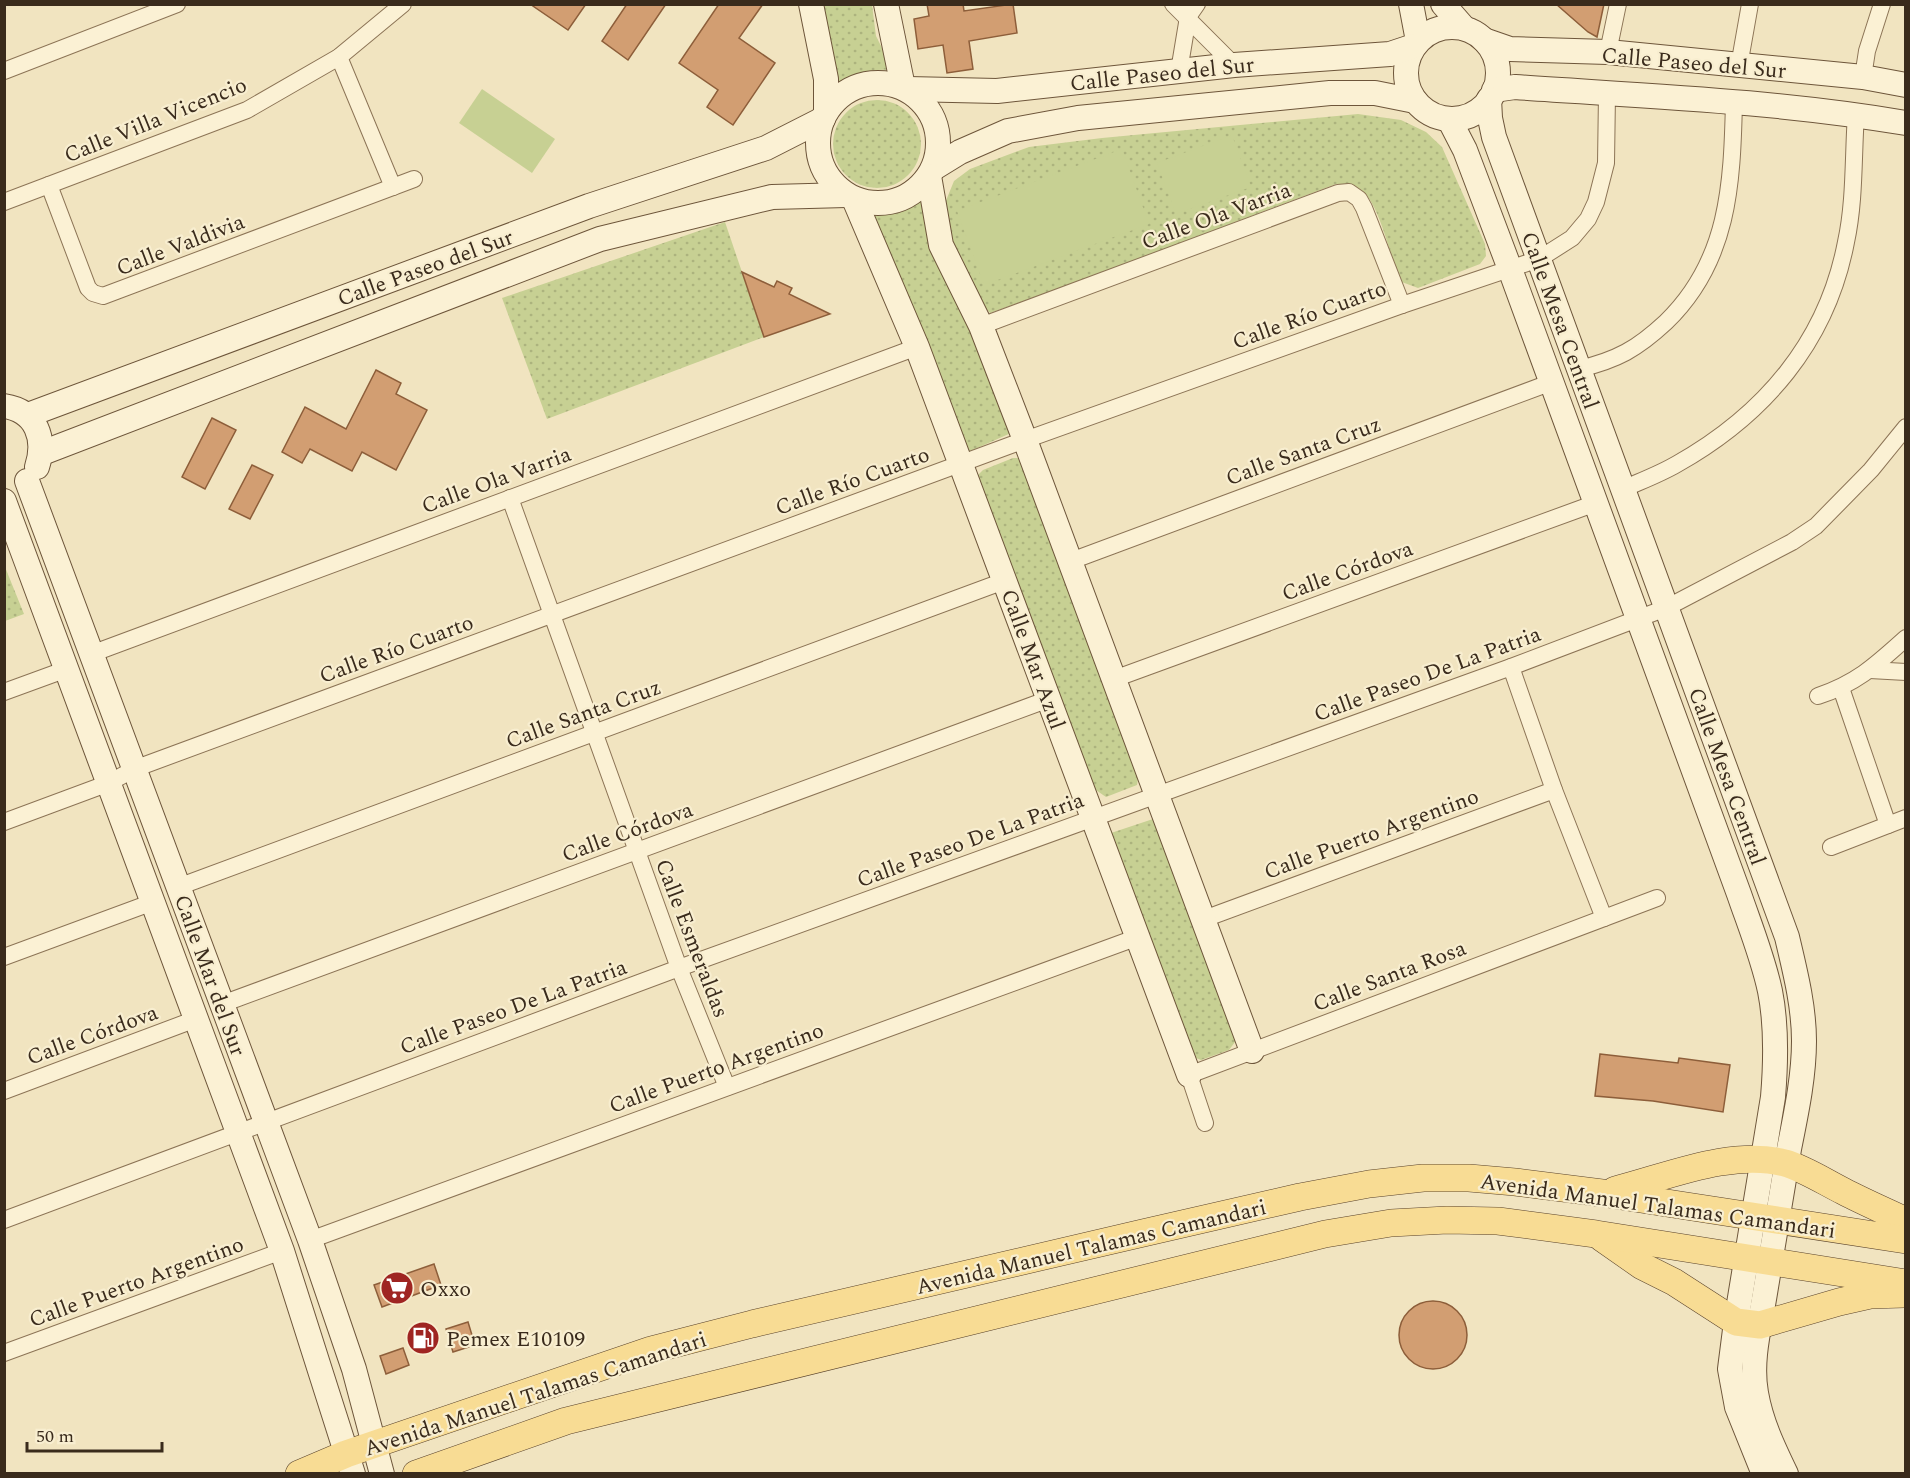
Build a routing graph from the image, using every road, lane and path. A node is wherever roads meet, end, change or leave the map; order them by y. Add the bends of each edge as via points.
1 (177, 4) edge
2 (404, 4) edge
3 (811, 4) edge
4 (886, 4) edge
5 (1173, 4) edge
6 (1411, 4) edge
7 (1443, 4) edge
8 (1618, 4) edge
9 (1750, 4) edge
10 (1882, 4) edge
11 (1192, 11) edge
12 (1474, 34) junction
13 (1416, 44) junction
14 (1608, 52) junction
15 (339, 57) junction
16 (1234, 65) junction
17 (1739, 66) junction
18 (4, 71) edge
19 (1179, 71) junction
20 (1863, 77) junction
21 (1905, 85) edge
22 (906, 88) junction
23 (1607, 94) junction
24 (1492, 95) junction
25 (1415, 101) junction
26 (1734, 102) junction
27 (1856, 114) junction
28 (824, 115) junction
29 (1449, 119) junction
30 (1905, 123) edge
31 (931, 172) junction
32 (414, 179) dead end
33 (49, 185) junction
34 (393, 187) junction
35 (850, 197) junction
36 (4, 202) edge
37 (1539, 259) junction
38 (1510, 269) junction
39 (1402, 305) junction
40 (981, 326) junction
41 (917, 347) junction
42 (1579, 369) junction
43 (1552, 382) junction
44 (4, 406) edge
45 (28, 416) junction
46 (1905, 427) edge
47 (1025, 440) junction
48 (42, 453) junction
49 (960, 464) junction
50 (27, 481) junction
51 (1623, 489) junction
52 (4, 490) edge
53 (510, 498) junction
54 (4, 501) edge
55 (1596, 503) junction
56 (1071, 561) junction
57 (1005, 581) junction
58 (1666, 608) junction
59 (552, 614) junction
60 (1638, 618) junction
61 (1905, 638) edge
62 (91, 654) junction
63 (1511, 667) junction
64 (67, 669) junction
65 (1870, 670) junction
66 (1905, 672) edge
67 (1114, 679) junction
68 (1841, 688) junction
69 (4, 692) edge
70 (1818, 696) dead end
71 (1048, 699) junction
72 (594, 732) junction
73 (134, 769) junction
74 (109, 783) junction
75 (1554, 790) junction
76 (1157, 795) junction
77 (1093, 818) junction
78 (1905, 818) edge
79 (4, 822) edge
80 (1888, 825) junction
81 (1831, 847) dead end
82 (637, 851) junction
83 (178, 886) junction
84 (1657, 898) dead end
85 (153, 902) junction
86 (1604, 918) junction
87 (1203, 919) junction
88 (1138, 937) junction
89 (4, 957) edge
90 (679, 968) junction
91 (1798, 985) junction
92 (1770, 990) junction
93 (222, 1005) junction
94 (196, 1019) junction
95 (1252, 1051) junction
96 (1189, 1075) junction
97 (727, 1088) junction
98 (4, 1091) edge
99 (266, 1123) junction
100 (1205, 1123) dead end
101 (238, 1133) junction
102 (1775, 1162) junction
103 (1602, 1193) junction
104 (1765, 1218) junction
105 (4, 1220) edge
106 (1905, 1221) edge
107 (1596, 1234) junction
108 (310, 1240) junction
109 (1905, 1240) edge
110 (282, 1251) junction
111 (1758, 1260) junction
112 (1905, 1283) edge
113 (1905, 1294) edge
114 (1748, 1324) junction
115 (4, 1353) edge
116 (375, 1445) junction
117 (350, 1464) edge
118 (299, 1473) edge
119 (382, 1473) edge
120 (416, 1473) edge
121 (1764, 1473) edge
122 (1786, 1473) edge

1 - 18 street
2 - 15 street, Calle Villa Vicencio
3 - 28 main road via 826,79
4 - 22 main road
5 - 11 street
6 - 13 main road
7 - 12 main road
8 - 14 street
9 - 17 street
10 - 20 street
11 - 16 street
11 - 19 street
12 - 13 main road via 1454,27 1435,30
12 - 14 main road, Calle Paseo del Sur via 1510,49
12 - 24 main road via 1496,60 1498,75
13 - 16 main road, Calle Paseo del Sur via 1390,54
13 - 25 main road via 1408,57 1406,80
14 - 17 main road, Calle Paseo del Sur
15 - 33 street, Calle Villa Vicencio via 247,110
15 - 34 street
16 - 19 main road, Calle Paseo del Sur
17 - 20 main road, Calle Paseo del Sur
19 - 22 main road, Calle Paseo del Sur via 997,91
20 - 21 main road, Calle Paseo del Sur
22 - 28 main road via 880,82 864,84 836,99
22 - 31 main road via 925,102 938,130 938,149
23 - 24 main road, Calle Paseo del Sur via 1515,87
23 - 26 main road, Calle Paseo del Sur
23 - 37 street, Calle Río Cuarto via 1606,163 1596,202 1572,238
24 - 29 main road via 1478,110
24 - 37 main road, Calle Mesa Central via 1490,118 1494,137
25 - 29 main road via 1430,113
25 - 31 main road, Calle Paseo del Sur via 1375,93 1330,93 1078,118 1008,131 960,152
26 - 27 main road, Calle Paseo del Sur
26 - 42 street via 1727,199 1718,238 1701,280 1681,307 1645,340 1609,362
27 - 30 main road, Calle Paseo del Sur
27 - 51 street via 1846,244 1831,296 1805,348 1783,380 1719,438 1676,465
28 - 35 main road via 818,135 823,169 833,184
28 - 45 main road, Calle Paseo del Sur via 766,148 589,206
29 - 38 main road, Calle Mesa Central via 1465,150
31 - 35 main road via 920,187 891,202 872,204
31 - 40 main road via 941,245
32 - 34 street, Calle Valdivia
33 - 34 street, Calle Valdivia via 88,288 103,296
33 - 36 street, Calle Villa Vicencio
35 - 41 main road, Calle Mar Azul
35 - 48 main road, Calle Paseo del Sur via 772,197 600,239
37 - 38 street, Calle Río Cuarto
37 - 42 main road, Calle Mesa Central
38 - 39 street, Calle Río Cuarto
38 - 43 main road, Calle Mesa Central
39 - 40 street, Calle Ola Varria via 1364,208 1349,192
39 - 47 street, Calle Río Cuarto
40 - 47 main road
41 - 49 main road, Calle Mar Azul
41 - 53 street, Calle Ola Varria
42 - 51 main road, Calle Mesa Central
43 - 55 main road, Calle Mesa Central
43 - 56 street, Calle Santa Cruz
44 - 45 main road
45 - 48 main road via 39,432
46 - 58 street, Calle Paseo De La Patria via 1871,470 1816,526
47 - 49 street, Calle Río Cuarto
47 - 56 main road
48 - 50 main road
49 - 57 main road, Calle Mar Azul
49 - 59 street, Calle Río Cuarto
50 - 52 main road
50 - 62 main road, Calle Mar del Sur
51 - 58 main road, Calle Mesa Central
53 - 59 street, Calle Esmeraldas
53 - 62 street, Calle Ola Varria
54 - 64 main road, Calle Mar del Sur
55 - 60 main road, Calle Mesa Central
55 - 67 street, Calle Córdova
56 - 67 main road
57 - 71 main road, Calle Mar Azul
57 - 72 street, Calle Santa Cruz
58 - 60 street, Calle Paseo De La Patria
58 - 91 main road, Calle Mesa Central via 1787,937
59 - 72 street, Calle Esmeraldas
59 - 73 street, Calle Río Cuarto
60 - 63 street, Calle Paseo De La Patria
60 - 92 main road, Calle Mesa Central
61 - 65 street
62 - 73 main road, Calle Mar del Sur
63 - 75 street
63 - 76 street, Calle Paseo De La Patria
64 - 69 street
64 - 74 main road, Calle Mar del Sur
65 - 66 street
65 - 68 street
67 - 76 main road
68 - 70 street
68 - 80 street
71 - 77 main road, Calle Mar Azul
71 - 82 street, Calle Córdova
72 - 82 street, Calle Esmeraldas
72 - 83 street, Calle Santa Cruz
73 - 74 street, Calle Río Cuarto
73 - 83 main road, Calle Mar del Sur
74 - 79 street, Calle Río Cuarto
74 - 85 main road, Calle Mar del Sur
75 - 86 street
75 - 87 street, Calle Puerto Argentino
76 - 77 street, Calle Paseo De La Patria
76 - 87 main road
77 - 88 main road, Calle Mar Azul
77 - 90 street, Calle Paseo De La Patria
78 - 80 street
80 - 81 street
82 - 90 street, Calle Esmeraldas
82 - 93 street, Calle Córdova
83 - 93 main road, Calle Mar del Sur
84 - 86 street, Calle Santa Rosa
85 - 89 street
85 - 94 main road, Calle Mar del Sur
86 - 95 street, Calle Santa Rosa
87 - 95 main road
88 - 96 main road, Calle Mar Azul
88 - 97 street, Calle Puerto Argentino
90 - 97 street, Calle Esmeraldas
90 - 99 street, Calle Paseo De La Patria
91 - 92 main road
91 - 102 main road, Calle Mesa Central via 1804,1041 1798,1099
92 - 102 main road, Calle Mesa Central via 1776,1062
93 - 99 main road, Calle Mar del Sur
94 - 98 street, Calle Córdova
94 - 101 main road, Calle Mar del Sur
95 - 96 street, Calle Santa Rosa
96 - 100 street, Calle Mar Azul
97 - 108 street, Calle Puerto Argentino
99 - 101 street, Calle Paseo De La Patria
99 - 108 main road, Calle Mar del Sur
101 - 105 street, Calle Paseo De La Patria
101 - 110 main road, Calle Mar del Sur
102 - 103 main road via 1732,1162 1682,1170
102 - 104 main road, Calle Mesa Central
102 - 106 main road
103 - 104 main road, Avenida Manuel Talamas Camandari
103 - 116 main road, Avenida Manuel Talamas Camandari via 1515,1182 1423,1178 1300,1197 651,1350
104 - 109 main road, Avenida Manuel Talamas Camandari
104 - 111 main road, Calle Mesa Central
107 - 111 main road, Avenida Manuel Talamas Camandari
107 - 114 main road via 1642,1266
107 - 120 main road, Avenida Manuel Talamas Camandari via 1498,1221 1447,1220 1391,1223 1325,1234 566,1421
108 - 116 main road, Calle Mar del Sur
110 - 115 street, Calle Puerto Argentino
110 - 117 main road, Calle Mar del Sur
111 - 112 main road, Avenida Manuel Talamas Camandari
111 - 114 main road, Calle Mesa Central
113 - 114 main road via 1870,1295
114 - 121 main road, Calle Mesa Central via 1730,1369 1731,1384
114 - 122 main road, Calle Mesa Central via 1755,1391 1769,1439
116 - 117 main road, Avenida Manuel Talamas Camandari
116 - 119 main road, Calle Mar del Sur
117 - 118 main road, Avenida Manuel Talamas Camandari

